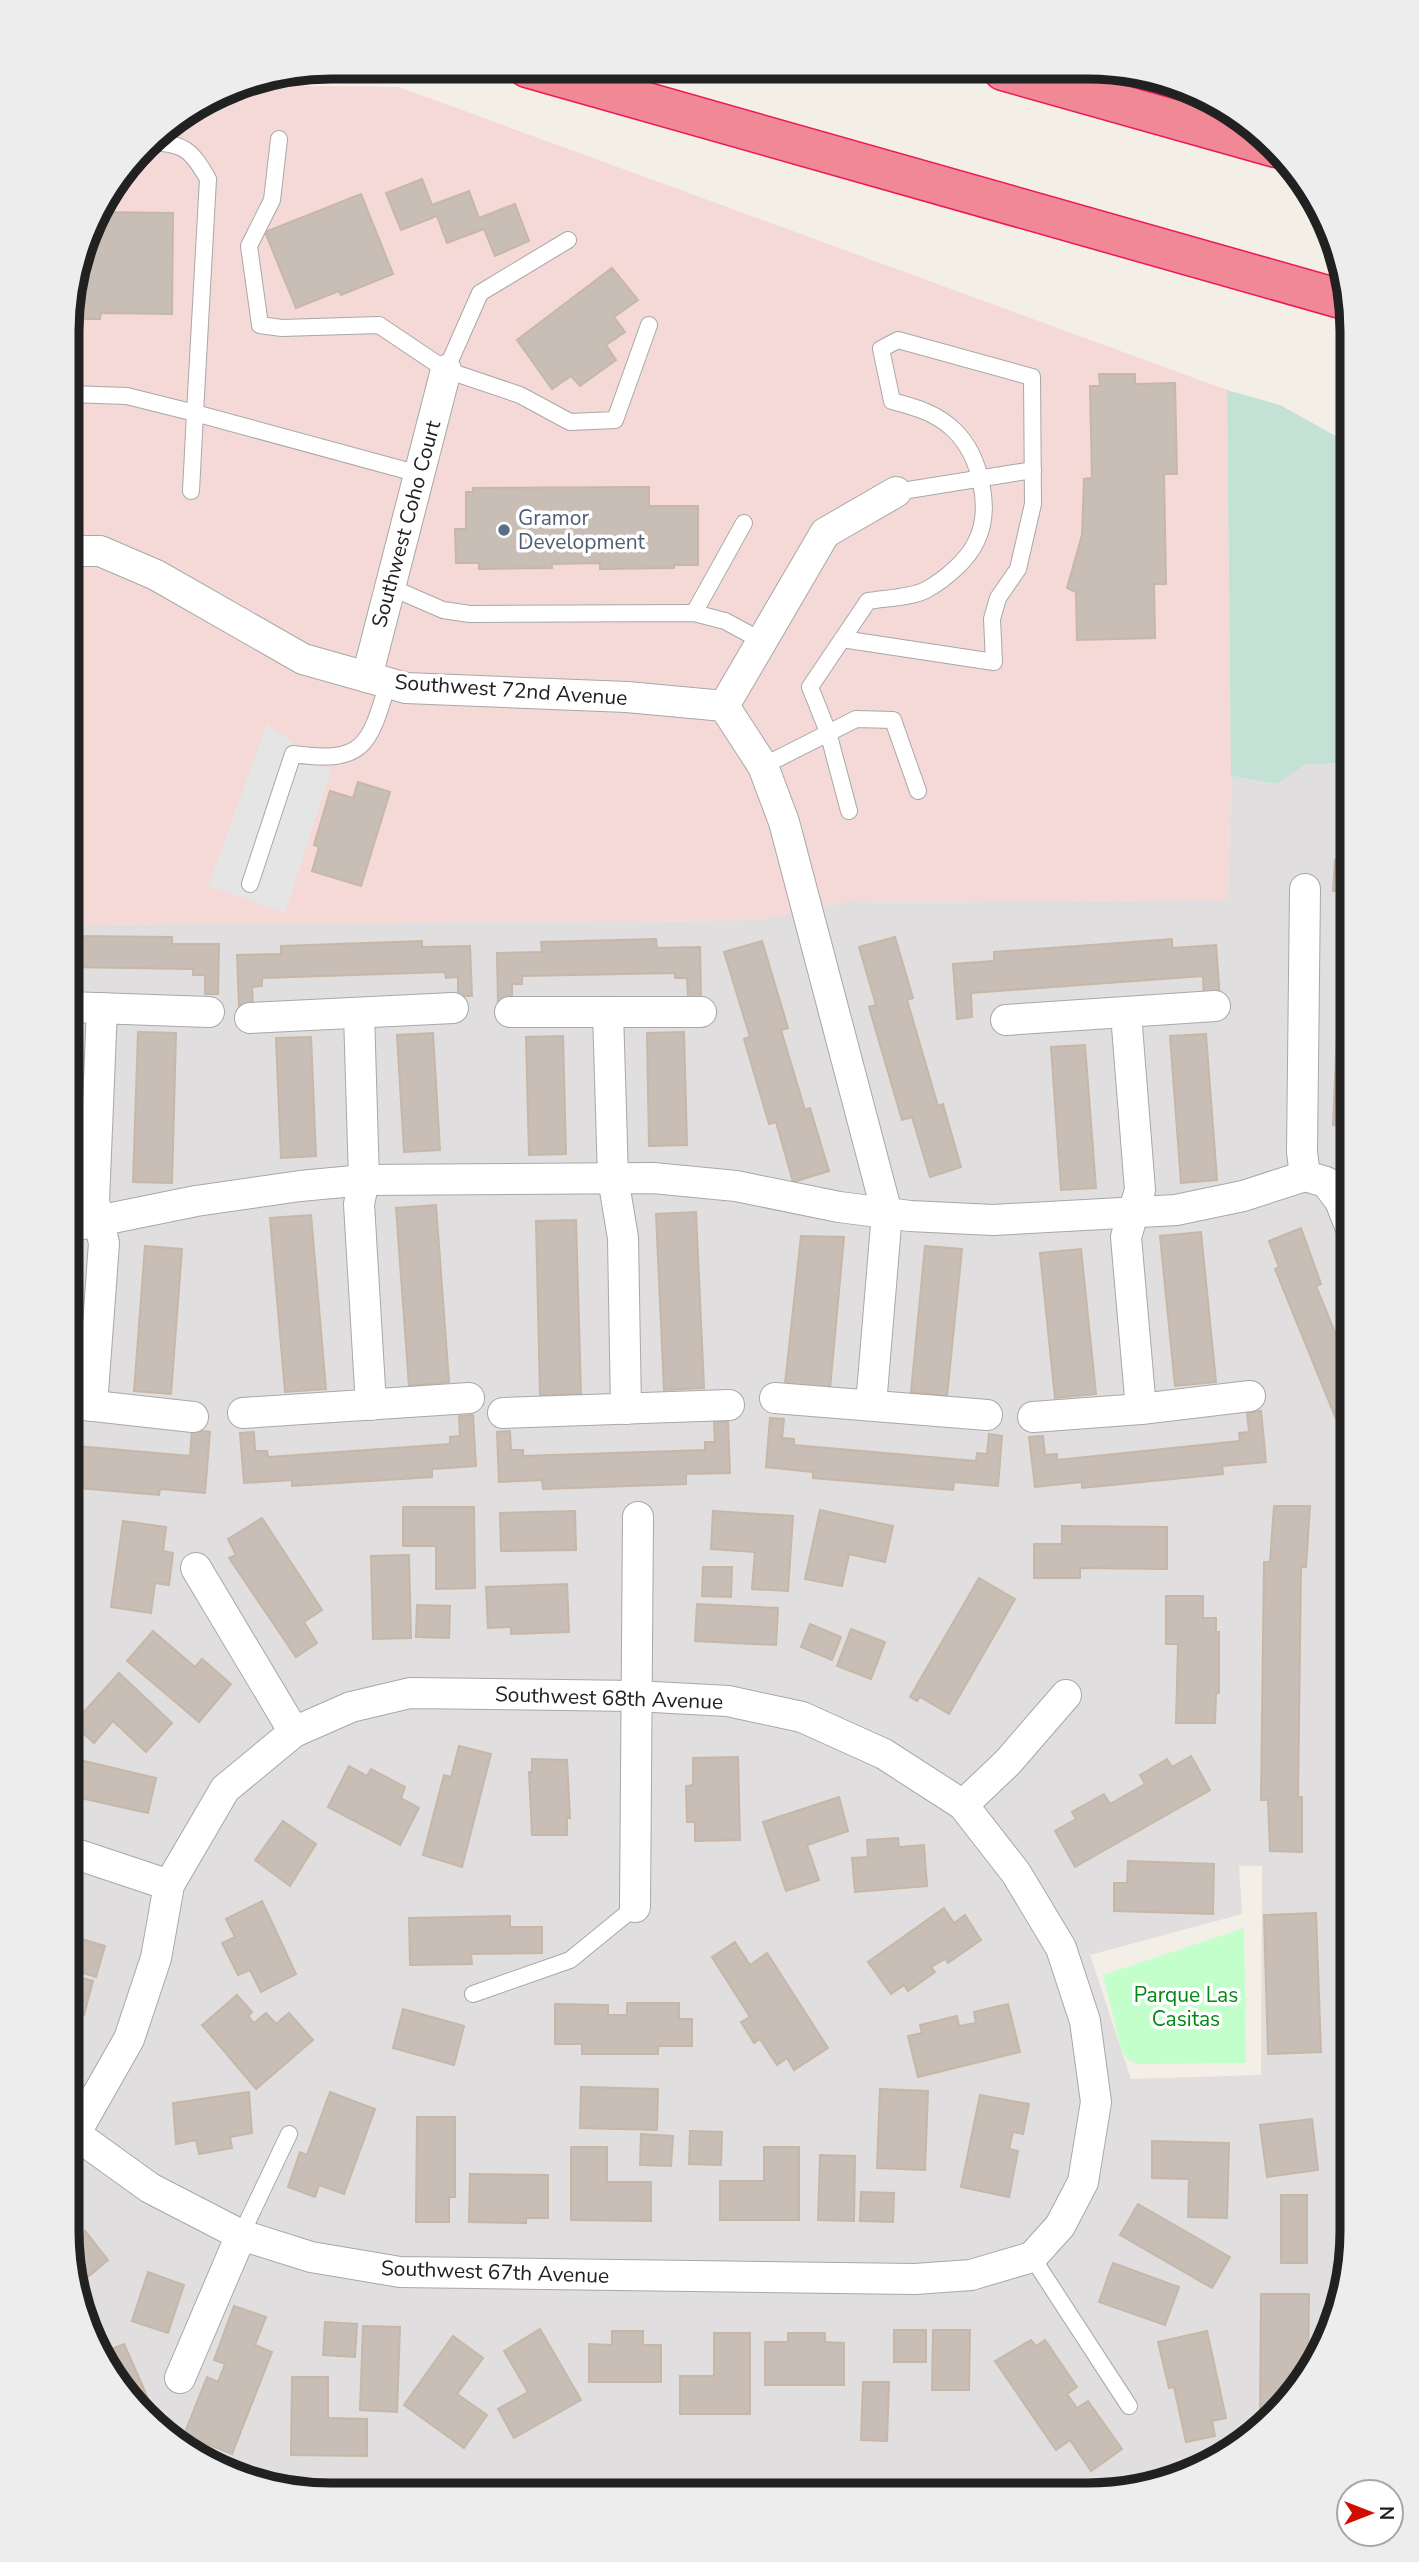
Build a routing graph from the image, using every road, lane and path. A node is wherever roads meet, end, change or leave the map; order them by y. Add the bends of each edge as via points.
1 (569, 79) edge
2 (1031, 79) edge
3 (279, 139) dead end
4 (1255, 142) edge
5 (163, 143) edge
6 (568, 240) dead end
7 (1293, 285) junction
8 (1338, 298) edge
9 (1340, 314) edge
10 (649, 325) dead end
11 (446, 370) junction
12 (79, 394) edge
13 (195, 413) junction
14 (1033, 470) junction
15 (419, 474) junction
16 (980, 479) junction
17 (191, 491) dead end
18 (896, 492) joint
19 (744, 523) dead end
20 (79, 551) edge
21 (390, 587) junction
22 (694, 613) junction
23 (842, 639) junction
24 (761, 641) junction
25 (377, 680) junction
26 (724, 706) junction
27 (828, 732) junction
28 (763, 766) junction
29 (918, 791) dead end
30 (849, 811) dead end
31 (250, 884) dead end
32 (1305, 889) dead end
33 (1215, 1006) dead end
34 (79, 1007) edge
35 (102, 1008) junction
36 (453, 1008) dead end
37 (209, 1012) dead end
38 (510, 1012) dead end
39 (608, 1012) junction
40 (701, 1012) dead end
41 (359, 1013) junction
42 (1126, 1014) junction
43 (250, 1018) dead end
44 (1006, 1020) dead end
45 (1305, 1176) junction
46 (613, 1178) junction
47 (364, 1180) junction
48 (1340, 1201) edge
49 (887, 1213) junction
50 (1134, 1214) junction
51 (99, 1222) junction
52 (79, 1225) edge
53 (1250, 1396) dead end
54 (468, 1398) dead end
55 (775, 1398) dead end
56 (80, 1404) edge
57 (372, 1405) junction
58 (729, 1405) dead end
59 (871, 1405) junction
60 (626, 1409) junction
61 (1140, 1409) junction
62 (243, 1413) dead end
63 (503, 1413) dead end
64 (987, 1415) dead end
65 (193, 1417) dead end
66 (1033, 1417) dead end
67 (638, 1517) dead end
68 (196, 1568) dead end
69 (1066, 1695) dead end
70 (635, 1696) junction
71 (294, 1732) junction
72 (963, 1805) junction
73 (79, 1855) edge
74 (169, 1885) junction
75 (635, 1907) joint
76 (473, 1994) dead end
77 (79, 2124) edge
78 (289, 2134) dead end
79 (79, 2143) edge
80 (241, 2235) junction
81 (1031, 2258) junction
82 (180, 2378) dead end
83 (1129, 2406) dead end

1 - 7 highway
2 - 4 highway
3 - 11 lane via 272,200 249,246 260,325 379,325
5 - 13 lane via 176,143 196,157 208,179
6 - 11 lane via 480,293
7 - 8 highway
7 - 9 highway
10 - 11 lane via 615,420 570,422 520,395
11 - 15 street, Southwest Coho Court
12 - 13 lane via 127,396
13 - 15 lane
13 - 17 lane
14 - 16 lane
14 - 16 lane via 1031,377 898,340 881,349 892,401 923,409 954,431 971,454
14 - 23 lane via 1027,540 1018,569 998,598 992,619 994,662
15 - 21 street, Southwest Coho Court
16 - 18 lane
16 - 23 lane via 983,515 976,542 946,578 923,592 868,601
18 - 24 street via 825,533
19 - 22 lane
20 - 25 street, Southwest 72nd Avenue via 100,551 156,575 303,659
21 - 22 lane via 443,610 470,614
21 - 25 street, Southwest Coho Court
22 - 24 lane via 725,621
23 - 27 lane via 810,687
24 - 26 street
25 - 26 street, Southwest 72nd Avenue via 406,688 627,697
25 - 31 lane via 373,732 353,752 328,759 293,754
26 - 28 street
27 - 28 lane
27 - 29 lane via 856,719 892,720
27 - 30 lane
28 - 49 street via 784,822
32 - 45 street via 1301,1152
33 - 42 street
34 - 35 street
35 - 37 street
35 - 51 street via 94,1201
36 - 41 street
38 - 39 street
39 - 40 street
39 - 46 street
41 - 43 street
41 - 47 street
42 - 44 street
42 - 50 street via 1140,1190
45 - 48 street via 1326,1182
45 - 50 street via 1243,1196
46 - 47 street
46 - 49 street via 736,1186
46 - 60 street via 622,1238
47 - 51 street via 196,1201
47 - 57 street via 359,1204
49 - 50 street via 993,1220
49 - 59 street
50 - 61 street via 1126,1237
51 - 52 street
51 - 56 street via 104,1243
53 - 61 street
54 - 57 street
55 - 59 street
56 - 65 street
57 - 62 street
58 - 60 street
59 - 64 street
60 - 63 street
61 - 66 street
67 - 70 street
68 - 71 street
69 - 72 street
70 - 71 street, Southwest 68th Avenue via 410,1693 351,1707
70 - 72 street, Southwest 68th Avenue via 727,1701 802,1717 884,1754
70 - 75 street
71 - 74 street, Southwest 68th Avenue via 225,1789
72 - 81 street, Southwest 68th Avenue via 1016,1873 1061,1948 1085,2021 1096,2102 1083,2182 1060,2226
73 - 74 street
74 - 77 street, Southwest 68th Avenue via 156,1958 129,2039
75 - 76 lane via 563,1963
78 - 80 lane
79 - 80 street, Southwest 67th Avenue via 149,2188
80 - 81 street, Southwest 67th Avenue via 312,2257 400,2272 822,2280 971,2275
80 - 82 street
81 - 83 lane

